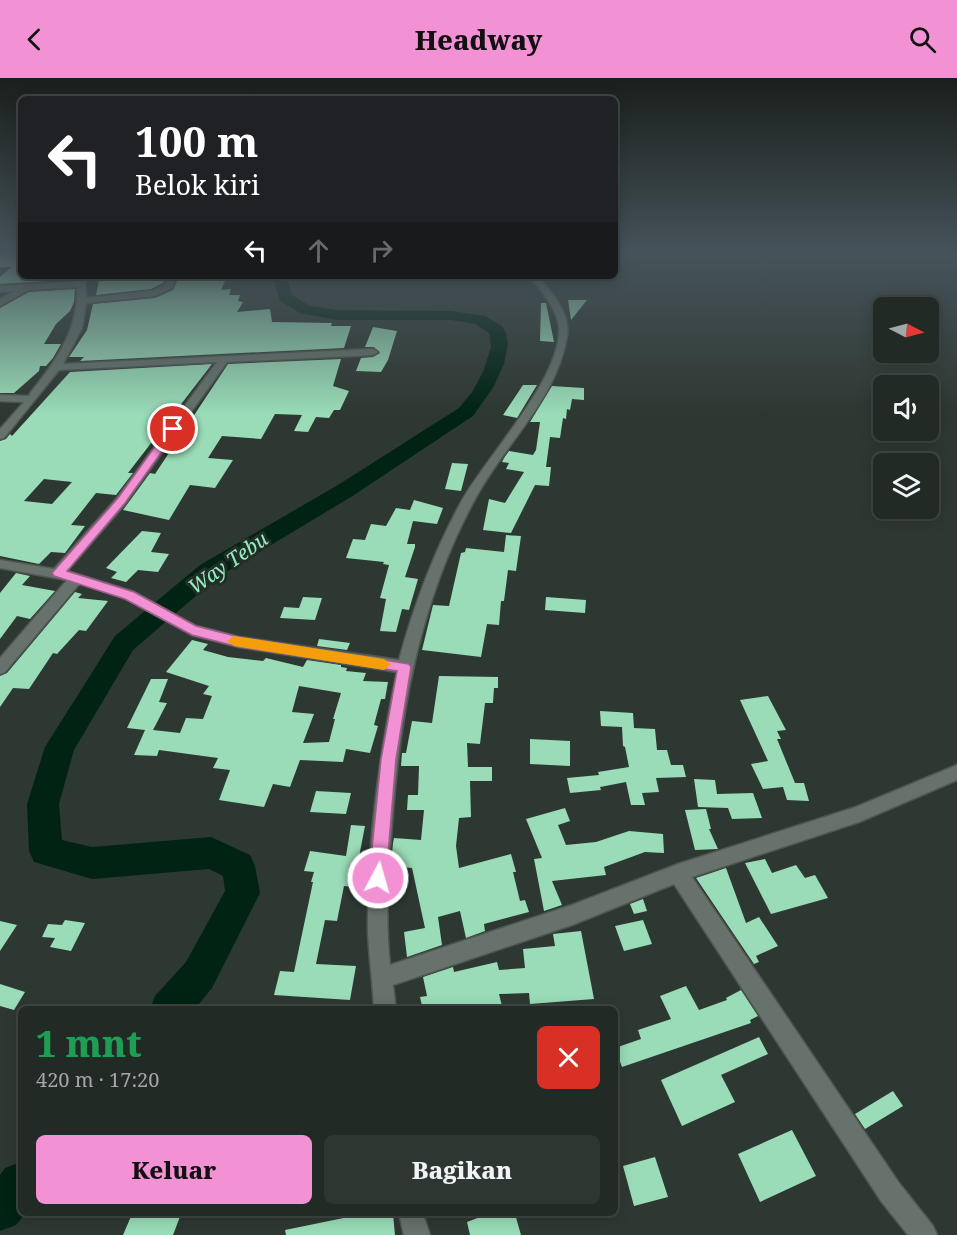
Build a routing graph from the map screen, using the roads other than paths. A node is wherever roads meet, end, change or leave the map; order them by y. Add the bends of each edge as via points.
1 (80, 307) edge
2 (555, 307) edge
3 (373, 352) dead end
4 (224, 359) junction
5 (56, 367) junction
6 (0, 398) edge
7 (32, 399) junction
8 (0, 436) edge
9 (0, 564) edge
10 (58, 573) junction
11 (77, 577) junction
12 (404, 667) junction
13 (0, 668) edge
14 (957, 772) edge
15 (678, 873) junction
16 (383, 978) junction
17 (385, 1006) edge
18 (412, 1216) edge
19 (417, 1235) edge
20 (924, 1235) edge

1 - 5 street via 78,326
2 - 12 street via 564,334 540,393 483,476 453,530 425,595
3 - 4 street
4 - 5 street
4 - 10 street via 122,501
5 - 7 street
6 - 7 street
7 - 8 street
9 - 10 street
10 - 11 street
11 - 12 street via 129,596 192,630 239,642
11 - 13 street
12 - 16 street via 389,759 378,878
14 - 15 street via 859,814
15 - 16 street via 572,915
15 - 20 street via 890,1192
16 - 17 street
18 - 19 street

